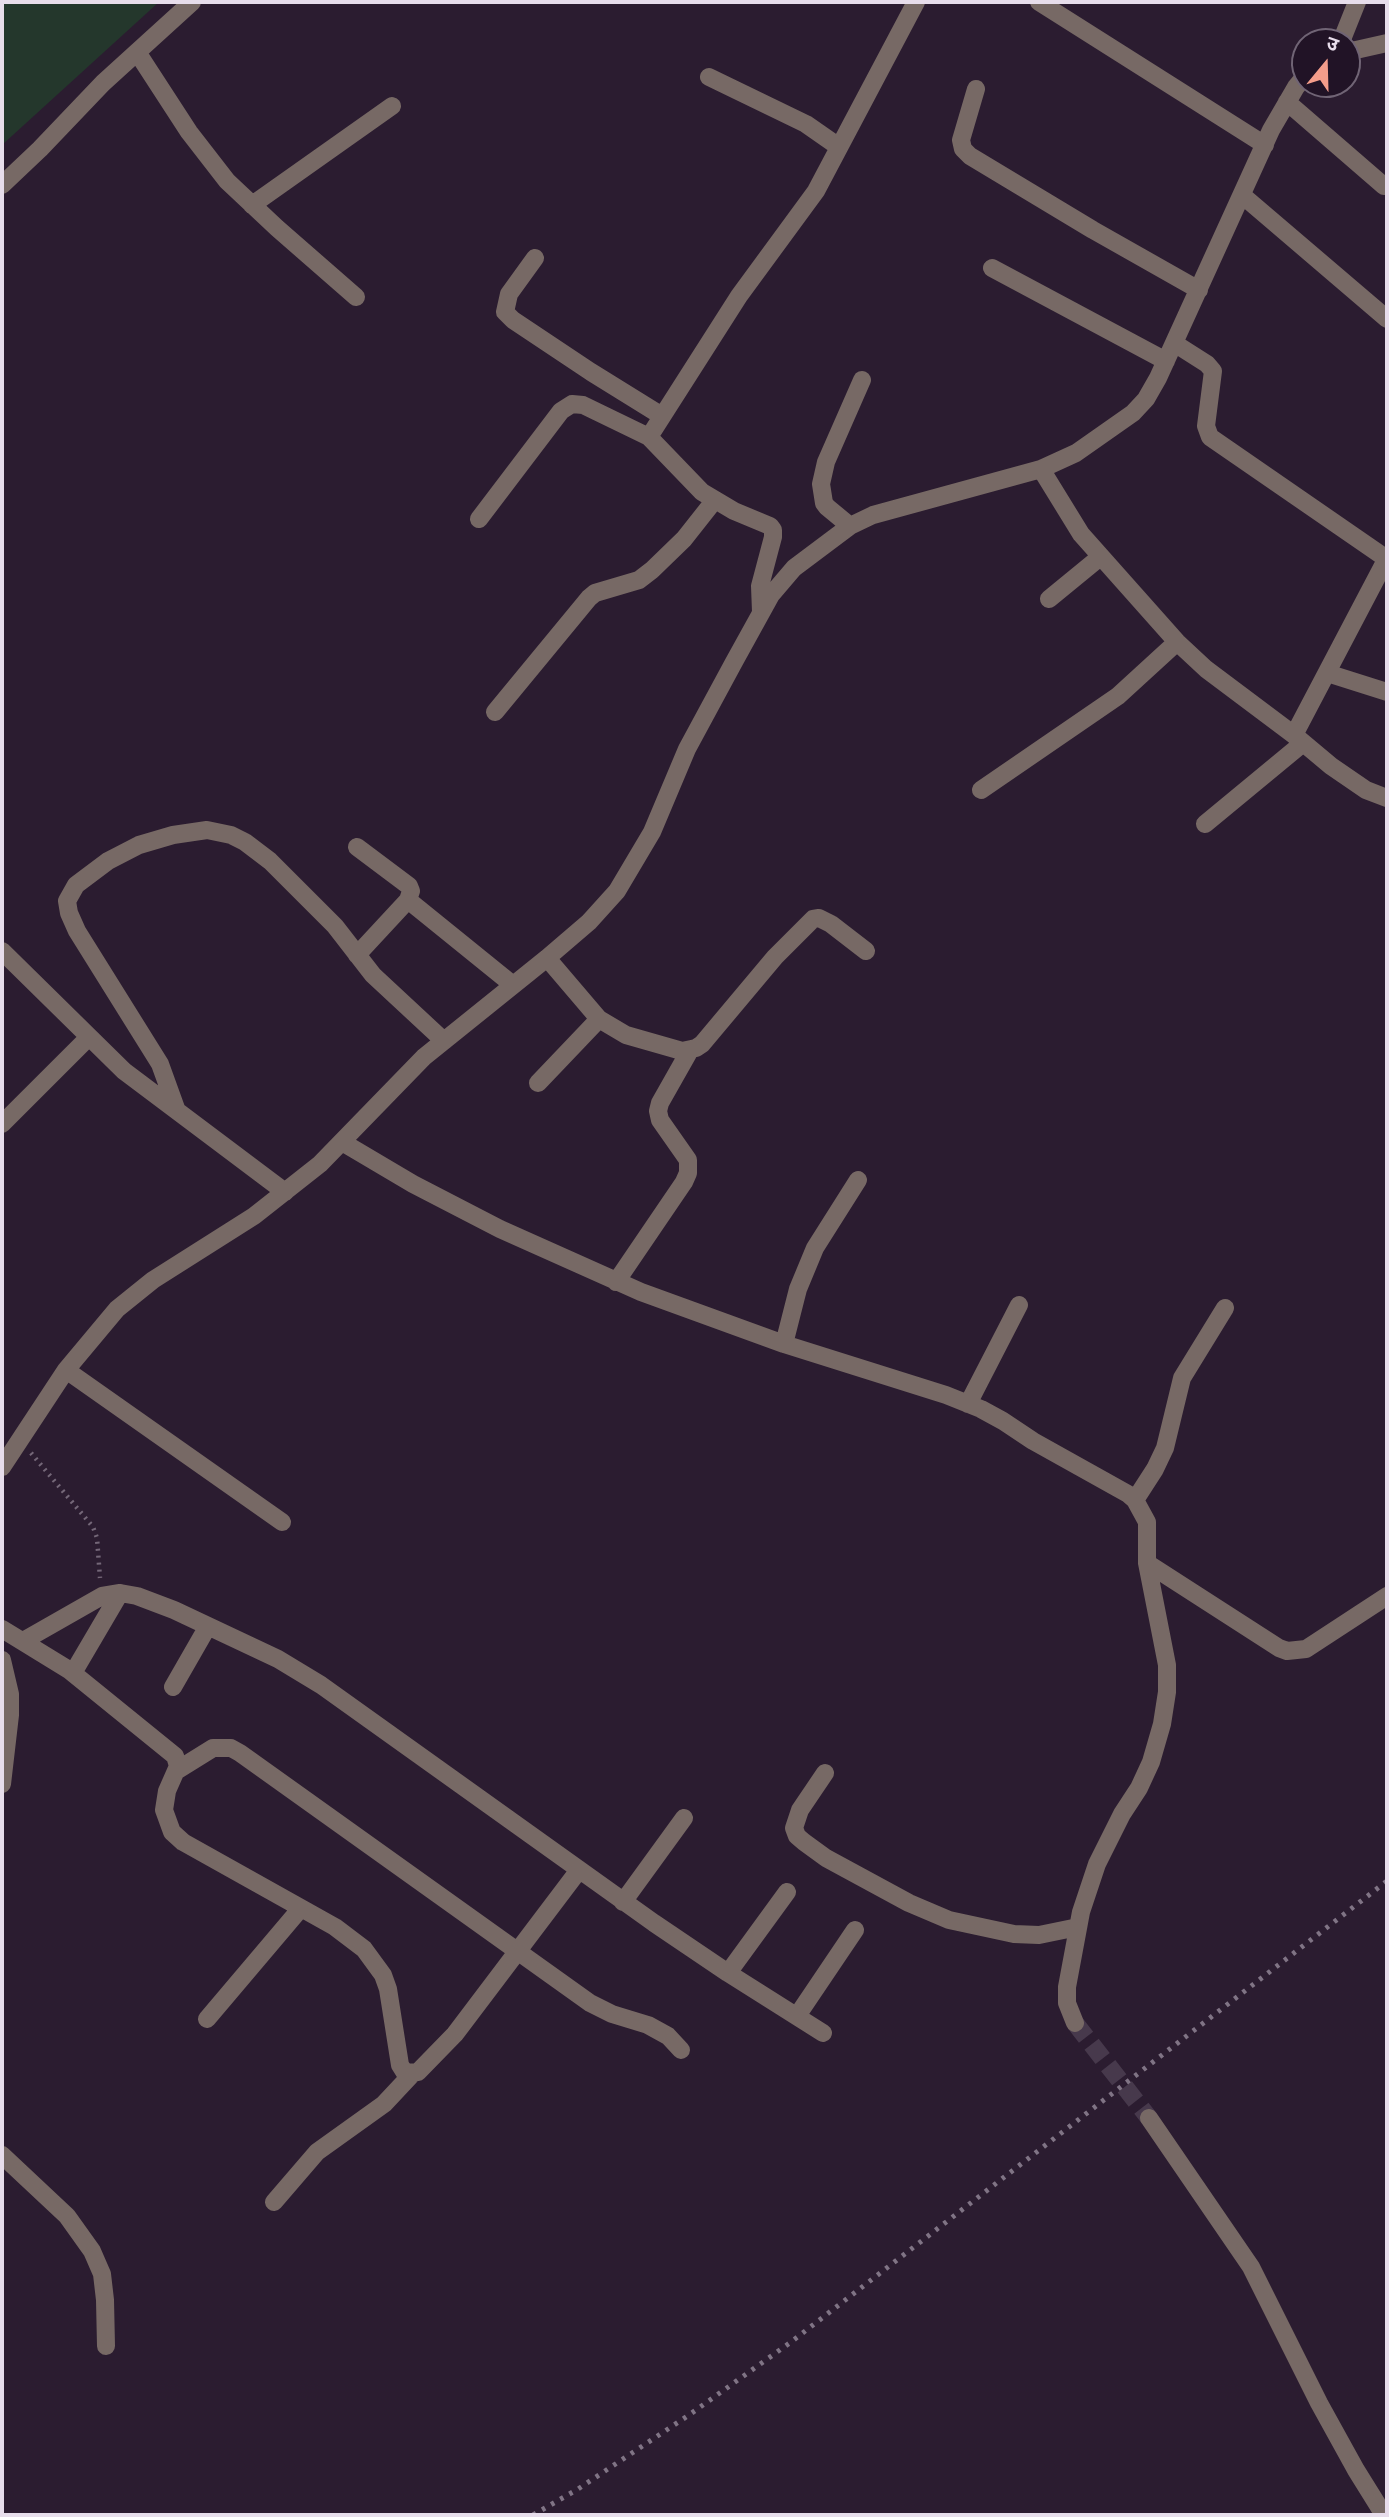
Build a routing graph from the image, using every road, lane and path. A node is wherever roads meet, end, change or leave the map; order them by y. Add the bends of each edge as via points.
1 (192, 2) edge
2 (916, 2) edge
3 (1039, 2) edge
4 (1357, 2) edge
5 (1347, 28) edge
6 (1387, 43) edge
7 (1361, 49) edge
8 (137, 52) junction
9 (709, 77) dead end
10 (976, 89) dead end
11 (1291, 96) edge
12 (1287, 102) junction
13 (392, 106) dead end
14 (1265, 145) junction
15 (839, 147) junction
16 (2, 185) edge
17 (1384, 186) dead end
18 (1242, 195) junction
19 (252, 205) junction
20 (536, 258) dead end
21 (992, 268) dead end
22 (1199, 290) junction
23 (356, 297) dead end
24 (1387, 319) edge
25 (1174, 343) junction
26 (1166, 361) junction
27 (862, 380) dead end
28 (662, 416) junction
29 (649, 436) junction
30 (1041, 469) junction
31 (714, 500) junction
32 (479, 519) dead end
33 (850, 526) junction
34 (1100, 558) junction
35 (1387, 559) edge
36 (1049, 599) dead end
37 (761, 612) junction
38 (1177, 642) junction
39 (1326, 673) junction
40 (1387, 692) edge
41 (495, 712) dead end
42 (1299, 739) junction
43 (981, 790) dead end
44 (1387, 798) edge
45 (1205, 824) dead end
46 (357, 847) dead end
47 (408, 900) junction
48 (2, 951) edge
49 (866, 951) dead end
50 (357, 954) junction
51 (547, 958) junction
52 (513, 985) junction
53 (599, 1019) junction
54 (89, 1037) junction
55 (444, 1041) junction
56 (690, 1050) junction
57 (538, 1083) dead end
58 (177, 1111) junction
59 (2, 1124) edge
60 (342, 1142) junction
61 (858, 1180) dead end
62 (285, 1192) junction
63 (616, 1282) junction
64 (1019, 1305) dead end
65 (1225, 1308) dead end
66 (785, 1344) junction
67 (66, 1370) junction
68 (968, 1404) junction
69 (19, 1439) junction
70 (2, 1467) edge
71 (1135, 1500) junction
72 (282, 1522) dead end
73 (1147, 1563) junction
74 (120, 1593) junction
75 (102, 1596) junction
76 (1387, 1596) edge
77 (208, 1626) junction
78 (2, 1629) edge
79 (23, 1641) junction
80 (2, 1660) edge
81 (73, 1673) junction
82 (173, 1687) dead end
83 (176, 1771) junction
84 (825, 1773) dead end
85 (2, 1784) edge
86 (684, 1818) dead end
87 (579, 1870) junction
88 (787, 1892) dead end
89 (624, 1902) junction
90 (301, 1908) junction
91 (1078, 1927) junction
92 (855, 1930) dead end
93 (517, 1951) junction
94 (728, 1973) junction
95 (797, 2016) junction
96 (207, 2019) dead end
97 (1075, 2023) tunnel mouth
98 (823, 2033) dead end
99 (681, 2050) dead end
100 (413, 2073) junction
101 (1149, 2118) tunnel mouth
102 (2, 2155) edge
103 (274, 2202) dead end
104 (106, 2346) dead end
105 (1384, 2515) edge

1 - 8 street
2 - 15 street
3 - 14 street
4 - 5 street
6 - 7 street
8 - 16 street
8 - 19 street via 189,132
9 - 15 street via 806,124
10 - 22 street via 961,140 970,156
11 - 12 street
12 - 14 street
12 - 17 street
13 - 19 street
14 - 18 street
15 - 28 street via 816,191 738,296
18 - 22 street
18 - 24 street
19 - 23 street
20 - 28 street via 509,294 505,312
21 - 26 street
22 - 25 street
25 - 26 street
25 - 35 street via 1213,371 1206,426 1210,437
26 - 30 street via 1133,413 1076,453
27 - 33 street via 821,484 824,503
28 - 29 street
29 - 31 street via 688,480
29 - 32 street via 595,409 572,404
30 - 33 street
30 - 34 street via 1063,509
31 - 37 street via 773,530 760,586
31 - 41 street via 652,570 639,580 589,598
33 - 37 street via 788,574
34 - 36 street
34 - 38 street
35 - 39 street
37 - 51 street via 687,749 652,832 617,891
38 - 42 street
38 - 43 street via 1118,696
39 - 40 street
39 - 42 street
42 - 44 street via 1366,790
42 - 45 street
46 - 47 street via 409,886
47 - 50 street
47 - 52 street
48 - 54 street
49 - 56 street via 831,924 813,919 702,1044
50 - 55 street via 373,975
50 - 58 street via 271,861 231,835 207,830 139,845 76,885 67,901 69,913 160,1065
51 - 52 street
51 - 53 street
52 - 55 street
53 - 56 street via 626,1035
53 - 57 street
54 - 58 street
54 - 59 street
55 - 60 street
56 - 63 street via 659,1111 660,1120 688,1160 688,1173
58 - 62 street
60 - 62 street
60 - 63 street via 499,1230
61 - 66 street via 815,1248 798,1289
62 - 67 street via 117,1309
63 - 66 street
64 - 68 street
65 - 71 street via 1182,1378 1165,1448
66 - 68 street
67 - 69 street
67 - 72 street
68 - 71 street
69 - 70 street
69 - 75 path via 93,1527
71 - 73 street via 1147,1522
73 - 76 street via 1287,1651 1306,1649
73 - 91 street via 1167,1665 1162,1724 1139,1788 1097,1864
74 - 75 street
74 - 77 street
74 - 81 street
75 - 79 street
77 - 82 street
77 - 87 street via 321,1685
78 - 79 street
79 - 81 street
80 - 85 street via 10,1694
81 - 83 street via 172,1752
83 - 90 street via 164,1810 172,1832
83 - 93 street via 213,1748 231,1748
84 - 91 street via 800,1810 794,1828 804,1842 843,1868 949,1920 1039,1936
86 - 89 street
87 - 89 street
87 - 93 street
88 - 94 street
89 - 94 street
90 - 96 street
90 - 100 street via 351,1938 383,1975 400,2065 405,2073
91 - 97 street via 1066,1997
92 - 95 street
93 - 99 street via 590,2003 659,2030
93 - 100 street via 455,2034
94 - 95 street
95 - 98 street
100 - 103 street via 384,2104 317,2152
101 - 105 street via 1251,2267 1319,2403
102 - 104 street via 67,2216 92,2251 102,2274

